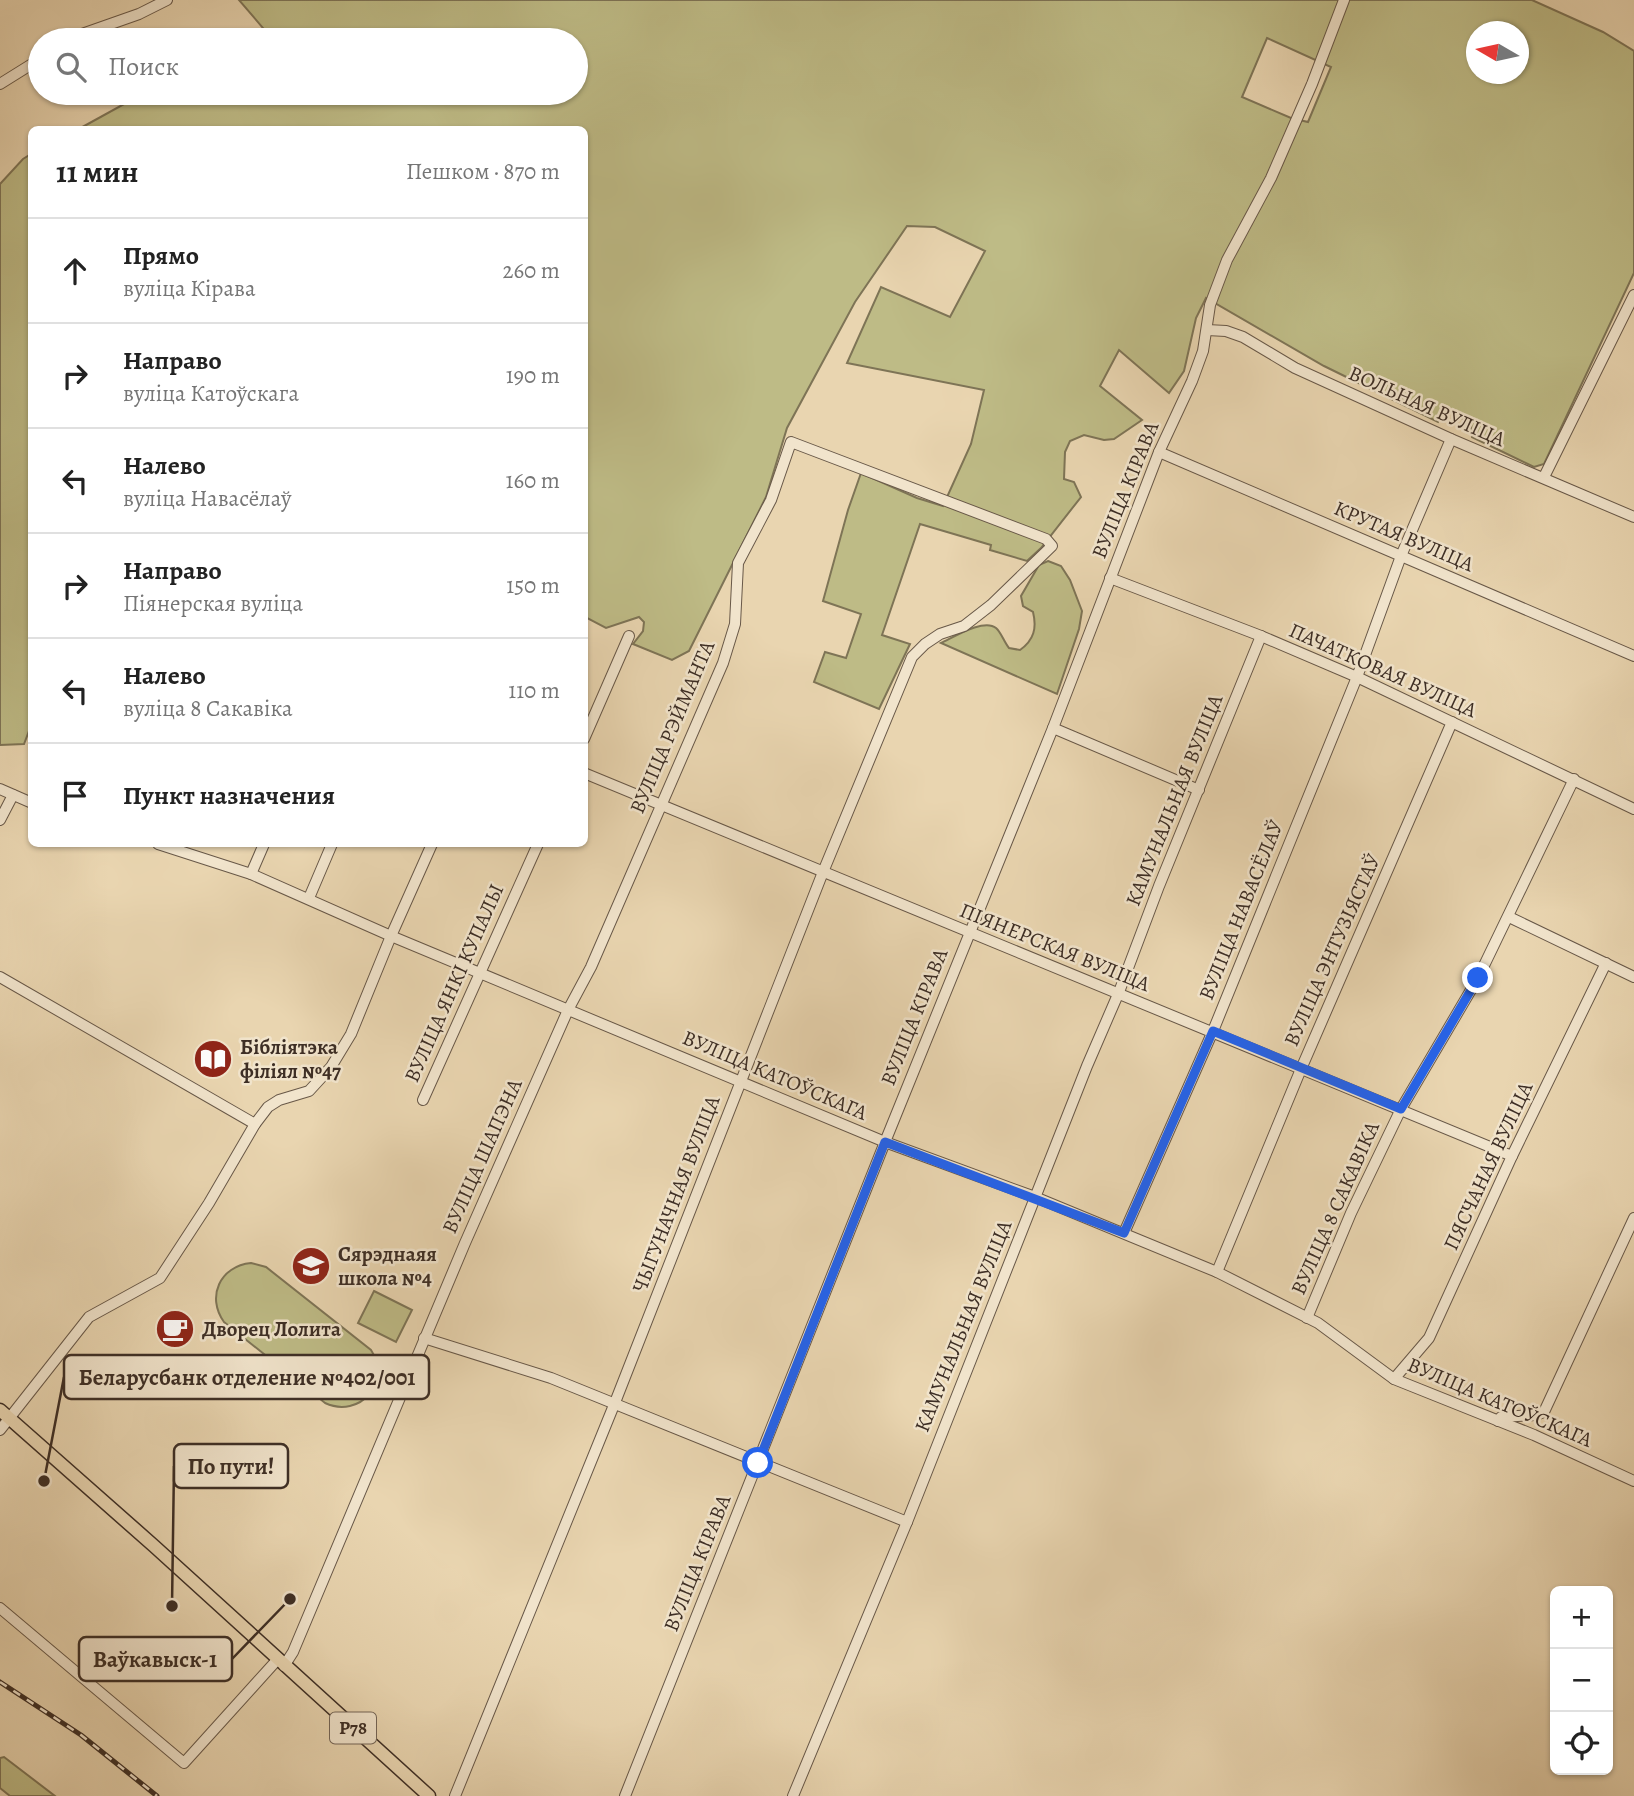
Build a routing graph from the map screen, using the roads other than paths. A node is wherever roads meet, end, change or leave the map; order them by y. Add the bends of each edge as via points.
1 (167, 0) edge
2 (1344, 0) edge
3 (99, 28) edge
4 (28, 66) edge
5 (0, 84) edge
6 (1634, 295) edge
7 (1207, 330) junction
8 (1451, 439) junction
9 (1159, 452) junction
10 (1544, 477) junction
11 (1634, 517) edge
12 (1052, 547) joint
13 (1401, 556) junction
14 (1110, 578) junction
15 (629, 636) dead end
16 (1261, 636) junction
17 (1634, 656) edge
18 (1357, 677) junction
19 (1452, 722) junction
20 (1053, 728) junction
21 (588, 730) edge
22 (588, 774) edge
23 (1574, 779) junction
24 (0, 789) edge
25 (1199, 790) junction
26 (13, 795) junction
27 (28, 801) edge
28 (661, 805) junction
29 (1634, 809) edge
30 (0, 820) edge
31 (167, 847) edge
32 (263, 847) edge
33 (331, 847) edge
34 (431, 847) edge
35 (537, 847) edge
36 (823, 872) junction
37 (251, 874) junction
38 (309, 898) junction
39 (1509, 917) junction
40 (969, 933) junction
41 (391, 936) junction
42 (1606, 963) junction
43 (481, 973) junction
44 (0, 976) edge
45 (1634, 977) edge
46 (1119, 992) junction
47 (568, 1010) junction
48 (1213, 1031) junction
49 (1301, 1069) junction
50 (741, 1081) junction
51 (423, 1100) dead end
52 (1401, 1109) junction
53 (255, 1124) junction
54 (885, 1142) junction
55 (1512, 1156) junction
56 (1034, 1197) junction
57 (1634, 1218) edge
58 (1124, 1233) junction
59 (1217, 1272) junction
60 (1307, 1318) junction
61 (424, 1338) junction
62 (1394, 1379) junction
63 (614, 1405) junction
64 (5, 1415) edge
65 (1498, 1421) junction
66 (0, 1430) edge
67 (758, 1463) junction
68 (1634, 1481) edge
69 (906, 1522) junction
70 (0, 1608) edge
71 (281, 1663) junction
72 (429, 1796) edge
73 (455, 1796) edge
74 (625, 1796) edge
75 (793, 1796) edge

1 - 3 street
2 - 7 street, ВУЛІЦА КІРАВА via 1271,178 1227,260 1210,305
4 - 5 street
6 - 10 street
7 - 8 street, ВОЛЬНАЯ ВУЛІЦА via 1243,337 1295,368
7 - 9 street, ВУЛІЦА КІРАВА via 1192,381
8 - 10 street, ВОЛЬНАЯ ВУЛІЦА
8 - 13 street, ВУЛІЦА НАВАСЁЛАЎ
9 - 13 street, КРУТАЯ ВУЛІЦА
9 - 14 street, ВУЛІЦА КІРАВА
10 - 11 street, ВОЛЬНАЯ ВУЛІЦА
12 - 28 street, ВУЛІЦА РЭЙМАНТА via 1046,539 791,442 771,500 738,563 735,624 723,663
12 - 36 street, ЧЫГУНАЧНАЯ ВУЛІЦА via 991,606 964,626 940,634 912,657
13 - 17 street, КРУТАЯ ВУЛІЦА
13 - 18 street, ВУЛІЦА НАВАСЁЛАЎ
14 - 16 street, ПАЧАТКОВАЯ ВУЛІЦА
14 - 20 street, ВУЛІЦА КІРАВА
15 - 21 street
16 - 18 street, ПАЧАТКОВАЯ ВУЛІЦА
16 - 25 street, КАМУНАЛЬНАЯ ВУЛІЦА
18 - 19 street, ПАЧАТКОВАЯ ВУЛІЦА
18 - 48 street, ВУЛІЦА НАВАСЁЛАЎ
19 - 23 street, ПАЧАТКОВАЯ ВУЛІЦА
19 - 49 street, ВУЛІЦА ЭНТУЗІЯСТАЎ
20 - 25 street
20 - 40 street, ВУЛІЦА КІРАВА
22 - 28 street, ПІЯНЕРСКАЯ ВУЛІЦА
23 - 29 street, ПАЧАТКОВАЯ ВУЛІЦА
23 - 39 street, ВУЛІЦА 8 САКАВІКА
24 - 26 street
25 - 46 street, КАМУНАЛЬНАЯ ВУЛІЦА
26 - 27 street
26 - 30 street
28 - 36 street, ПІЯНЕРСКАЯ ВУЛІЦА
28 - 47 street, ВУЛІЦА РЭЙМАНТА
31 - 37 street, ВУЛІЦА КАТОЎСКАГА
32 - 37 street
33 - 38 street
34 - 41 street
35 - 43 street, ВУЛІЦА ЯНКІ КУПАЛЫ
36 - 40 street, ПІЯНЕРСКАЯ ВУЛІЦА
36 - 50 street, ЧЫГУНАЧНАЯ ВУЛІЦА
37 - 38 street, ВУЛІЦА КАТОЎСКАГА
38 - 41 street, ВУЛІЦА КАТОЎСКАГА
39 - 42 street
39 - 52 street, ВУЛІЦА 8 САКАВІКА
40 - 46 street, ПІЯНЕРСКАЯ ВУЛІЦА
40 - 54 street, ВУЛІЦА КІРАВА
41 - 43 street, ВУЛІЦА КАТОЎСКАГА
41 - 53 street via 351,1034 331,1067 309,1091 279,1100
42 - 45 street
42 - 55 street, ПЯСЧАНАЯ ВУЛІЦА
43 - 47 street, ВУЛІЦА КАТОЎСКАГА
43 - 51 street, ВУЛІЦА ЯНКІ КУПАЛЫ
44 - 53 street
46 - 48 street, ПІЯНЕРСКАЯ ВУЛІЦА
46 - 56 street, КАМУНАЛЬНАЯ ВУЛІЦА
47 - 50 street, ВУЛІЦА КАТОЎСКАГА
47 - 61 street, ВУЛІЦА ШАПЭНА
48 - 49 street, ПІЯНЕРСКАЯ ВУЛІЦА
48 - 58 street, ВУЛІЦА НАВАСЁЛАЎ
49 - 52 street, ПІЯНЕРСКАЯ ВУЛІЦА
49 - 59 street, ВУЛІЦА ЭНТУЗІЯСТАЎ
50 - 54 street, ВУЛІЦА КАТОЎСКАГА
50 - 63 street, ЧЫГУНАЧНАЯ ВУЛІЦА
52 - 55 street, ПІЯНЕРСКАЯ ВУЛІЦА
52 - 60 street, ВУЛІЦА 8 САКАВІКА
53 - 64 street via 160,1278 89,1317
54 - 56 street, ВУЛІЦА КАТОЎСКАГА
54 - 67 street, ВУЛІЦА КІРАВА
55 - 62 street, ПЯСЧАНАЯ ВУЛІЦА via 1429,1339
56 - 58 street, ВУЛІЦА КАТОЎСКАГА
56 - 69 street, КАМУНАЛЬНАЯ ВУЛІЦА
57 - 65 street via 1544,1412
58 - 59 street, ВУЛІЦА КАТОЎСКАГА
59 - 60 street, ВУЛІЦА КАТОЎСКАГА
60 - 62 street, ВУЛІЦА КАТОЎСКАГА
61 - 63 street via 551,1378
61 - 71 street, ВУЛІЦА ШАПЭНА via 293,1652
62 - 65 street, ВУЛІЦА КАТОЎСКАГА
63 - 67 street
63 - 73 street, ЧЫГУНАЧНАЯ ВУЛІЦА
64 - 66 street
64 - 71 main road, Р78
65 - 68 street, ВУЛІЦА КАТОЎСКАГА
67 - 69 street
67 - 74 street, ВУЛІЦА КІРАВА
69 - 75 street, КАМУНАЛЬНАЯ ВУЛІЦА
70 - 71 street, ВУЛІЦА ШАПЭНА via 184,1763
71 - 72 main road, Р78

